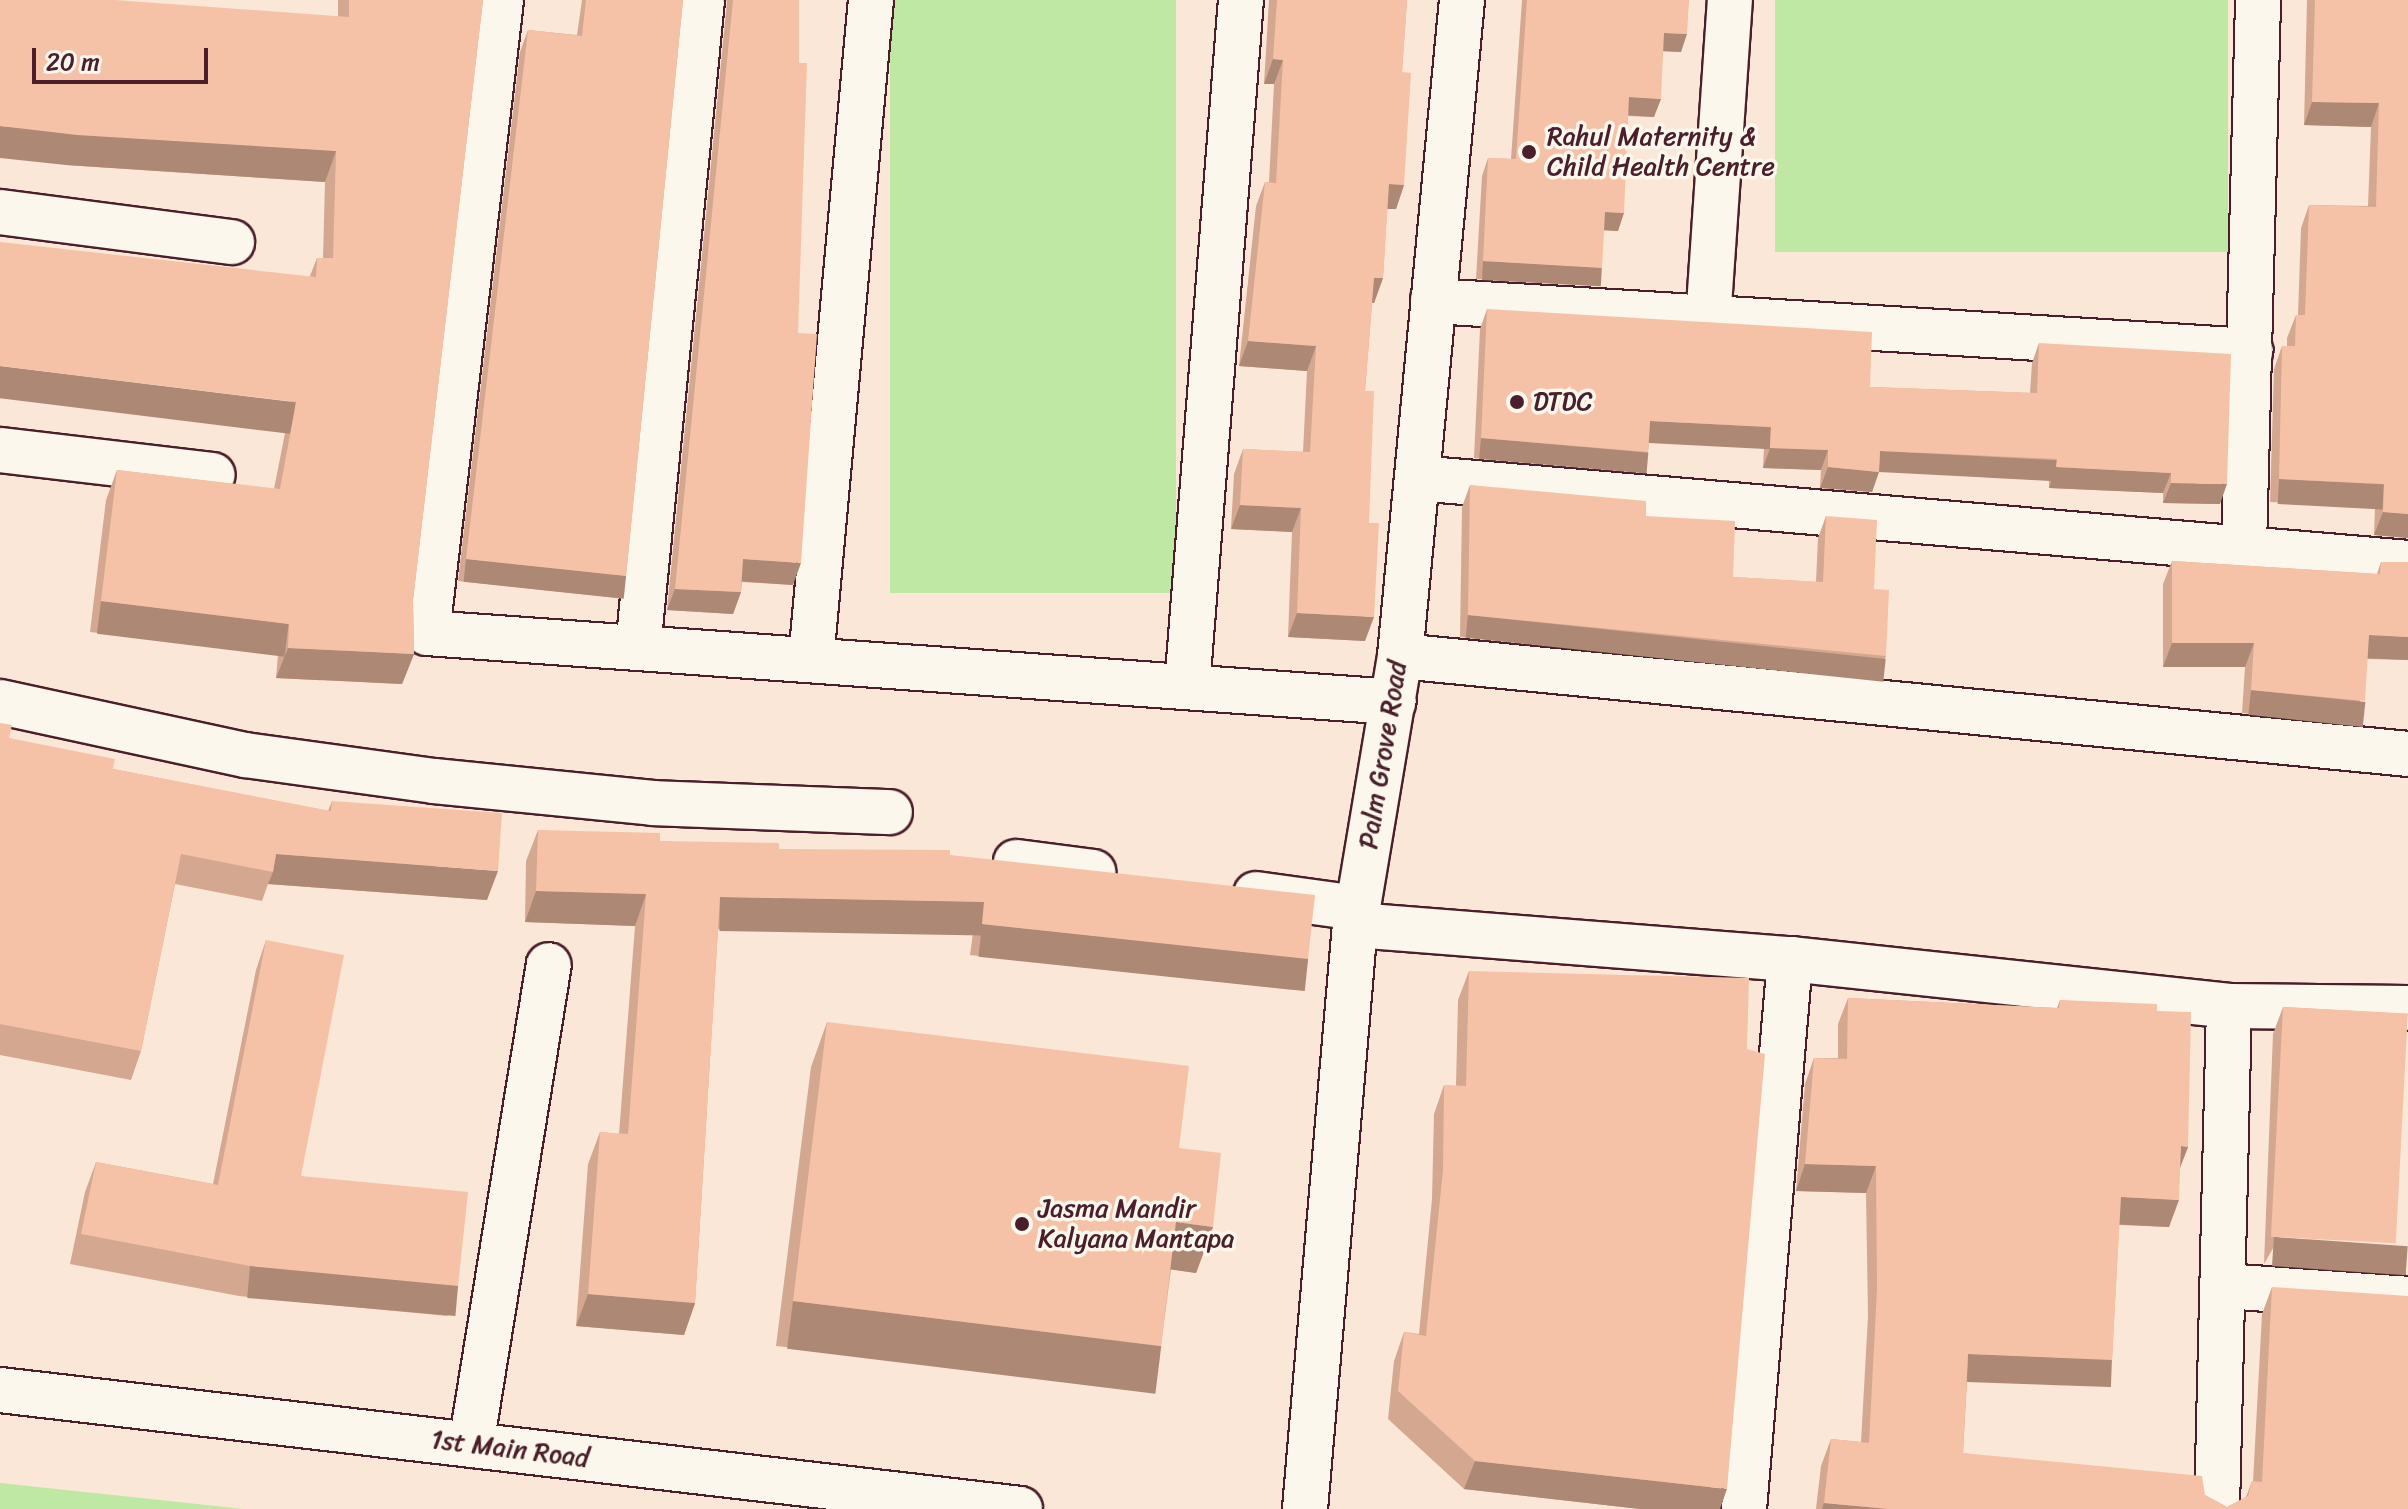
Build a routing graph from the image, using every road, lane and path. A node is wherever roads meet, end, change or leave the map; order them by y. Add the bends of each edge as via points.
1 (501, 0) edge
2 (702, 0) edge
3 (871, 0) edge
4 (1241, 0) edge
5 (1462, 0) edge
6 (1730, 0) edge
7 (2258, 0) edge
8 (0, 212) edge
9 (232, 242) dead end
10 (1433, 301) junction
11 (1708, 321) junction
12 (2250, 351) junction
13 (0, 450) edge
14 (213, 475) dead end
15 (1417, 478) junction
16 (2244, 547) junction
17 (2408, 563) edge
18 (638, 648) junction
19 (1400, 656) junction
20 (811, 660) junction
21 (1187, 687) junction
22 (0, 702) edge
23 (1394, 702) junction
24 (2408, 754) edge
25 (890, 812) dead end
26 (1016, 862) edge
27 (1140, 879) edge
28 (1218, 889) edge
29 (1356, 916) junction
30 (1790, 959) junction
31 (549, 965) dead end
32 (2229, 1006) junction
33 (2408, 1008) edge
34 (2224, 1286) junction
35 (2408, 1299) edge
36 (0, 1390) edge
37 (471, 1445) junction
38 (1020, 1509) edge
39 (1305, 1509) edge
40 (1744, 1509) edge
41 (2217, 1509) edge

1 - 18 street via 427,633
2 - 18 street
3 - 20 street
4 - 21 street
5 - 10 street, Palm Grove Road
6 - 11 street
7 - 12 street
8 - 9 street
10 - 11 street
10 - 15 street, Palm Grove Road
11 - 12 street
12 - 16 street
13 - 14 street
15 - 16 street
15 - 19 street, Palm Grove Road
16 - 17 street
18 - 20 street
19 - 23 street, Palm Grove Road
19 - 24 street
20 - 21 street
21 - 23 street
22 - 25 street via 245,755 434,781 653,803
23 - 29 street, Palm Grove Road
26 - 27 street
28 - 29 street
29 - 30 street
29 - 39 street, Palm Grove Road
30 - 32 street
30 - 40 street
31 - 37 street
32 - 33 street
32 - 34 street
34 - 35 street
34 - 41 street
36 - 37 street, 1st Main Road
37 - 38 street, 1st Main Road

